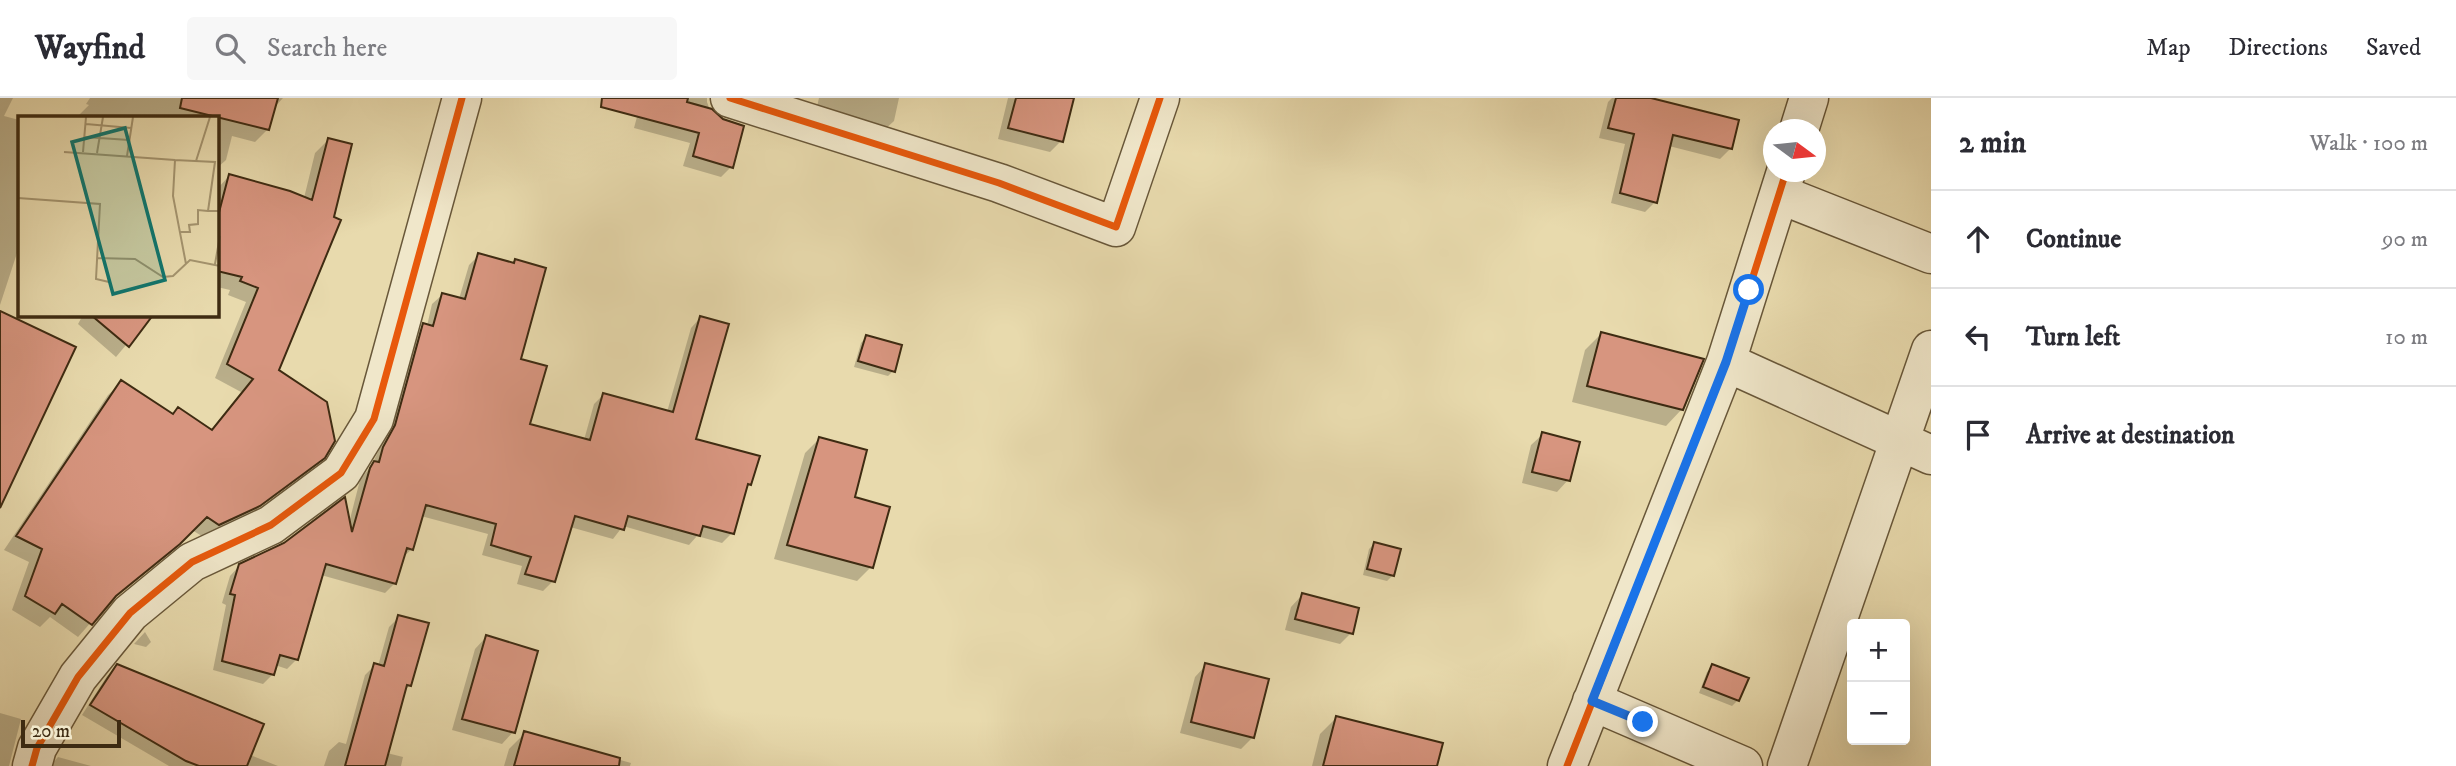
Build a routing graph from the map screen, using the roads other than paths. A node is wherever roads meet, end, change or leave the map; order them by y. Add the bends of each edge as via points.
1 (461, 98) edge
2 (730, 98) edge
3 (1160, 98) edge
4 (1809, 98) edge
5 (1802, 119) edge
6 (1783, 183) edge
7 (1931, 254) edge
8 (1931, 350) edge
9 (1726, 362) junction
10 (1916, 448) edge
11 (1592, 701) junction
12 (32, 766) edge
13 (1567, 766) edge
14 (1743, 766) edge
15 (1787, 766) edge

1 - 12 street via 374,419 341,473 271,525 192,562 130,613 78,677 37,748
2 - 3 street via 999,183 1116,227
4 - 5 street
6 - 7 street
6 - 9 street
8 - 10 street
9 - 10 street
9 - 11 street
10 - 15 street
11 - 13 street
11 - 14 street

